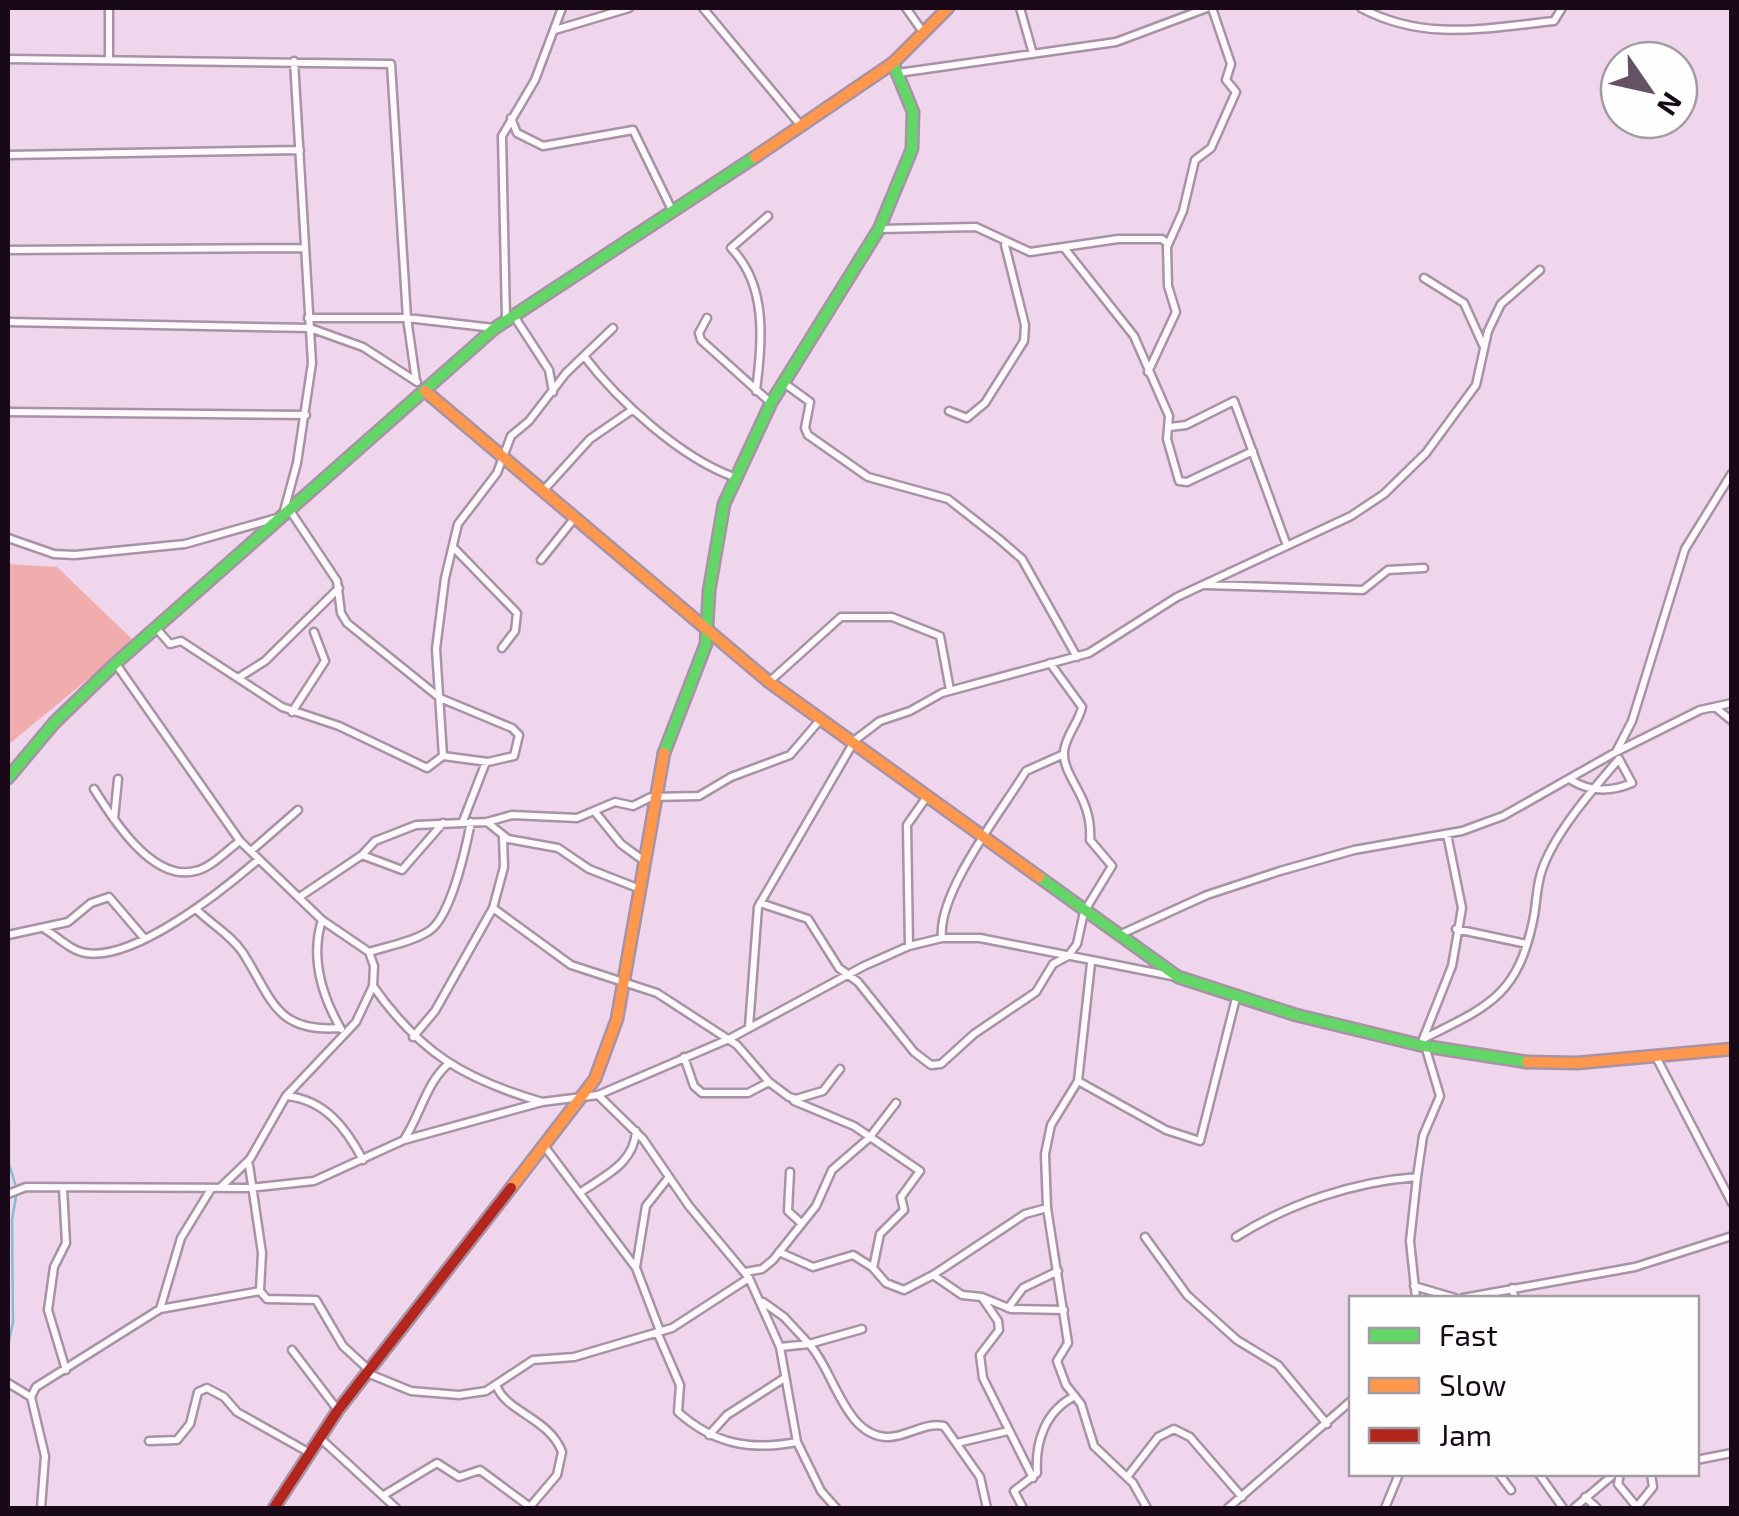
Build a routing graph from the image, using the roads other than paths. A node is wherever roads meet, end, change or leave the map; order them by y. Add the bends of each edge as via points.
1 (108, 8) edge
2 (562, 8) edge
3 (630, 8) edge
4 (703, 8) edge
5 (906, 8) edge
6 (1020, 8) edge
7 (1210, 8) edge
8 (1362, 8) edge
9 (1562, 8) edge
10 (943, 10) edge
11 (555, 30) junction
12 (923, 32) junction
13 (1033, 54) junction
14 (8, 59) edge
15 (110, 59) junction
16 (294, 61) junction
17 (895, 68) junction
18 (511, 117) junction
19 (803, 128) junction
20 (300, 150) junction
21 (8, 154) edge
22 (673, 212) junction
23 (768, 216) dead end
24 (880, 229) junction
25 (1005, 244) junction
26 (1168, 244) junction
27 (304, 248) junction
28 (1064, 249) junction
29 (8, 250) edge
30 (1540, 270) dead end
31 (1424, 278) dead end
32 (308, 318) junction
33 (407, 318) junction
34 (510, 318) junction
35 (707, 318) dead end
36 (8, 322) edge
37 (310, 328) junction
38 (495, 328) junction
39 (613, 328) dead end
40 (1485, 347) junction
41 (584, 356) junction
42 (1148, 372) junction
43 (416, 380) junction
44 (784, 383) junction
45 (425, 391) junction
46 (756, 391) junction
47 (553, 392) junction
48 (770, 402) junction
49 (632, 410) junction
50 (948, 411) dead end
51 (8, 412) edge
52 (306, 415) junction
53 (1170, 427) junction
54 (1252, 451) junction
55 (504, 459) junction
56 (1732, 473) edge
57 (734, 478) junction
58 (542, 492) junction
59 (283, 514) junction
60 (573, 520) junction
61 (8, 538) edge
62 (1286, 543) junction
63 (452, 546) junction
64 (541, 560) dead end
65 (1424, 568) dead end
66 (1205, 585) junction
67 (339, 588) junction
68 (156, 628) junction
69 (706, 630) junction
70 (314, 632) dead end
71 (502, 648) dead end
72 (1077, 657) junction
73 (1050, 662) junction
74 (116, 664) junction
75 (238, 678) junction
76 (770, 682) junction
77 (950, 690) junction
78 (440, 698) junction
79 (1732, 702) edge
80 (1714, 706) junction
81 (292, 712) junction
82 (820, 720) junction
83 (1732, 721) edge
84 (851, 745) junction
85 (1064, 754) junction
86 (1618, 754) junction
87 (442, 756) junction
88 (486, 762) junction
89 (8, 778) edge
90 (118, 779) dead end
91 (1570, 779) junction
92 (94, 789) dead end
93 (1598, 789) junction
94 (651, 797) junction
95 (926, 798) junction
96 (298, 810) dead end
97 (595, 812) junction
98 (114, 820) junction
99 (444, 822) junction
100 (467, 822) junction
101 (487, 822) junction
102 (1447, 834) junction
103 (504, 836) junction
104 (982, 838) junction
105 (240, 841) junction
106 (250, 851) junction
107 (362, 855) junction
108 (640, 858) junction
109 (259, 859) junction
110 (635, 887) junction
111 (301, 896) junction
112 (760, 903) junction
113 (492, 908) junction
114 (196, 909) junction
115 (1084, 912) junction
116 (322, 920) junction
117 (1456, 929) junction
118 (46, 930) junction
119 (8, 935) edge
120 (1118, 935) junction
121 (144, 938) junction
122 (942, 938) junction
123 (1527, 944) junction
124 (909, 946) junction
125 (368, 952) junction
126 (1068, 956) junction
127 (1091, 963) junction
128 (847, 974) junction
129 (1178, 978) junction
130 (622, 983) junction
131 (373, 986) junction
132 (1236, 998) junction
133 (749, 1027) junction
134 (342, 1031) junction
135 (413, 1037) junction
136 (729, 1039) junction
137 (1423, 1042) junction
138 (1732, 1049) edge
139 (1655, 1056) junction
140 (684, 1057) junction
141 (447, 1065) junction
142 (840, 1069) dead end
143 (1078, 1081) junction
144 (769, 1082) junction
145 (598, 1095) junction
146 (286, 1096) junction
147 (789, 1096) junction
148 (583, 1098) junction
149 (542, 1102) junction
150 (896, 1103) dead end
151 (636, 1131) junction
152 (869, 1138) junction
153 (404, 1140) junction
154 (545, 1147) junction
155 (250, 1158) junction
156 (362, 1160) junction
157 (790, 1172) dead end
158 (668, 1177) junction
159 (1417, 1177) junction
160 (221, 1187) junction
161 (63, 1188) junction
162 (211, 1188) junction
163 (250, 1188) junction
164 (582, 1192) junction
165 (8, 1194) edge
166 (1732, 1203) edge
167 (1047, 1208) junction
168 (801, 1223) junction
169 (1732, 1236) edge
170 (1236, 1237) dead end
171 (1144, 1238) dead end
172 (778, 1252) junction
173 (636, 1268) junction
174 (873, 1268) junction
175 (1058, 1271) junction
176 (747, 1275) junction
177 (933, 1275) junction
178 (1414, 1286) junction
179 (1512, 1288) junction
180 (260, 1291) junction
181 (1416, 1296) edge
182 (1448, 1296) edge
183 (1473, 1296) edge
184 (1515, 1296) edge
185 (982, 1297) junction
186 (762, 1301) junction
187 (1008, 1308) junction
188 (160, 1309) junction
189 (1064, 1310) junction
190 (862, 1329) dead end
191 (658, 1332) junction
192 (809, 1344) junction
193 (780, 1348) junction
194 (292, 1350) dead end
195 (66, 1370) junction
196 (368, 1371) junction
197 (782, 1379) junction
198 (8, 1383) edge
199 (498, 1387) junction
200 (1075, 1396) junction
201 (31, 1397) junction
202 (1349, 1403) edge
203 (338, 1410) junction
204 (1326, 1424) junction
205 (1008, 1432) junction
206 (709, 1435) junction
207 (319, 1438) junction
208 (149, 1441) dead end
209 (797, 1442) junction
210 (957, 1442) junction
211 (308, 1452) junction
212 (1732, 1454) edge
213 (1699, 1460) edge
214 (1399, 1476) edge
215 (1500, 1476) edge
216 (1540, 1476) edge
217 (1614, 1476) edge
218 (1617, 1476) edge
219 (1652, 1476) edge
220 (1127, 1477) junction
221 (1033, 1478) junction
222 (1511, 1490) dead end
223 (384, 1494) junction
224 (1242, 1496) junction
225 (1585, 1498) junction
226 (1386, 1505) edge
227 (1636, 1507) edge
228 (41, 1508) edge
229 (274, 1508) edge
230 (396, 1508) edge
231 (529, 1508) edge
232 (836, 1508) edge
233 (987, 1508) edge
234 (1023, 1508) edge
235 (1147, 1508) edge
236 (1228, 1508) edge
237 (1397, 1508) edge
238 (1563, 1508) edge
239 (1574, 1508) edge
240 (1598, 1508) edge

1 - 15 street
2 - 11 street
3 - 11 street
4 - 19 street
5 - 12 street
6 - 13 street
7 - 13 street via 1116,42
7 - 26 street via 1231,64 1226,80 1236,92 1211,148 1193,164
8 - 9 street via 1400,24 1458,33 1554,22
10 - 12 street
11 - 18 street
12 - 17 street
13 - 17 street
14 - 15 street
15 - 16 street
16 - 20 street
16 - 33 street via 393,67
17 - 19 street
17 - 24 street via 915,130
18 - 22 street via 517,133 542,146 632,130
18 - 34 street via 500,150
19 - 22 street
20 - 21 street
20 - 27 street
22 - 34 street
23 - 46 street via 731,248 752,272 760,336
24 - 25 street via 969,226
24 - 44 street
25 - 28 street via 1030,252
25 - 50 street via 1024,325 1022,347 978,411 967,418
26 - 28 street via 1118,239
26 - 42 street via 1176,312
27 - 29 street
27 - 32 street
28 - 42 street via 1134,336
30 - 40 street via 1500,304
31 - 40 street via 1464,302
32 - 33 street
32 - 37 street
33 - 38 street
33 - 43 street
34 - 38 street
34 - 47 street via 549,370
35 - 46 street via 702,340
36 - 37 street
37 - 43 street via 363,347
37 - 52 street
38 - 45 street
39 - 41 street
40 - 62 street via 1476,385 1402,480 1351,516
41 - 47 street
41 - 49 street
42 - 53 street
43 - 45 street
44 - 48 street
44 - 72 street via 810,402 808,435 868,477 948,499 1022,559
45 - 55 street
45 - 59 street
46 - 48 street
47 - 55 street via 510,436
48 - 57 street
49 - 57 street
49 - 58 street via 594,435
51 - 52 street
52 - 59 street
53 - 54 street via 1234,400
53 - 54 street via 1170,452 1183,483
54 - 62 street
55 - 58 street
55 - 63 street via 466,511
56 - 86 street via 1685,549
57 - 69 street via 718,536
58 - 60 street
59 - 61 street via 185,544 76,555
59 - 67 street
59 - 68 street
60 - 64 street
60 - 69 street
62 - 66 street
63 - 71 street via 518,613 516,631
63 - 78 street via 436,649
65 - 66 street via 1388,570 1363,590
66 - 72 street
67 - 75 street via 265,661
67 - 78 street via 347,623
68 - 74 street
68 - 75 street via 170,644 181,641
69 - 76 street
69 - 94 street via 702,659 673,722
70 - 81 street via 325,660
72 - 73 street
73 - 77 street
73 - 85 street via 1082,707
74 - 89 street
74 - 105 street
75 - 81 street
76 - 77 street via 833,621 884,616 940,636
76 - 82 street
77 - 84 street via 880,721
78 - 87 street
78 - 88 street via 516,731 512,758
79 - 80 street
80 - 83 street
80 - 86 street
81 - 87 street via 339,726 427,768
82 - 84 street
82 - 94 street via 782,760 738,773 694,797
84 - 95 street
84 - 112 street
85 - 104 street via 1029,768
85 - 115 street via 1092,819 1090,840 1112,866
86 - 91 street
86 - 93 street
86 - 93 street via 1632,783
87 - 88 street
88 - 100 street
90 - 98 street
91 - 93 street
91 - 102 street via 1522,808
92 - 98 street
93 - 123 street via 1549,854
94 - 97 street
94 - 108 street
95 - 104 street
95 - 124 street via 908,825
96 - 106 street
97 - 101 street
97 - 108 street
98 - 105 street via 164,870 194,872
99 - 100 street
99 - 107 street via 384,836
99 - 107 street via 402,870
100 - 101 street
100 - 125 street via 458,872 436,924
101 - 103 street
102 - 117 street via 1462,899
102 - 120 street via 1280,871
103 - 110 street via 558,848
103 - 113 street
104 - 115 street
104 - 122 street via 948,900
105 - 106 street
106 - 109 street
107 - 111 street
108 - 110 street
109 - 111 street
109 - 114 street
110 - 130 street
111 - 116 street
112 - 128 street via 808,919
112 - 133 street
113 - 130 street via 571,965
113 - 135 street via 435,1011
114 - 121 street
114 - 134 street via 236,944 280,1016
115 - 120 street
115 - 126 street
116 - 125 street
116 - 134 street via 320,978
117 - 123 street
117 - 137 street via 1452,966
118 - 119 street
118 - 121 street via 85,954 125,949
118 - 121 street via 108,896
120 - 129 street
122 - 124 street
122 - 126 street via 980,938
123 - 137 street via 1493,1004
124 - 128 street
125 - 131 street
126 - 127 street
126 - 128 street via 1056,960 1032,996 936,1066 921,1060
127 - 129 street
127 - 143 street
128 - 133 street
129 - 132 street
130 - 136 street via 657,993
130 - 148 street via 607,1051
131 - 134 street via 360,1015
131 - 135 street
132 - 137 street
132 - 143 street via 1203,1140 1166,1130
133 - 136 street
134 - 146 street
135 - 141 street
136 - 140 street
136 - 144 street
137 - 139 street via 1547,1064
137 - 159 street via 1440,1096 1423,1136
138 - 139 street
139 - 166 street
140 - 144 street via 702,1093 748,1094
140 - 145 street
141 - 149 street
141 - 153 street
142 - 147 street via 823,1091
143 - 167 street via 1046,1142
144 - 147 street
145 - 148 street
145 - 151 street
146 - 155 street
146 - 156 street via 319,1105
147 - 152 street
148 - 149 street
148 - 154 street
149 - 153 street
150 - 152 street
151 - 158 street
151 - 164 street via 626,1159
152 - 168 street via 832,1170
152 - 174 street via 920,1174 901,1197 904,1210 880,1234
153 - 156 street
154 - 164 street
154 - 196 street
155 - 160 street
155 - 163 street
156 - 163 street via 314,1181
157 - 168 street via 788,1211
158 - 173 street via 646,1206
158 - 176 street
159 - 170 street via 1328,1194
159 - 178 street via 1410,1241
160 - 162 street
160 - 163 street
161 - 162 street
161 - 165 street via 26,1187
161 - 195 street via 66,1244 54,1267 48,1310
162 - 188 street via 182,1238
163 - 180 street via 262,1253
164 - 173 street
167 - 175 street
167 - 177 street via 1026,1214
168 - 172 street
169 - 179 street via 1635,1267
171 - 204 street via 1187,1295 1242,1344 1278,1365
172 - 174 street via 814,1267 852,1255
172 - 176 street
173 - 191 street
174 - 177 street via 904,1290
175 - 187 street via 1023,1288
175 - 189 street
176 - 186 street
176 - 191 street via 723,1299
177 - 185 street via 962,1295
178 - 181 street
178 - 182 street
179 - 183 street
179 - 184 street
180 - 188 street
180 - 196 street via 267,1299 316,1300 343,1346
185 - 187 street
185 - 205 street via 999,1330 980,1355 981,1370
186 - 192 street
186 - 193 street
187 - 189 street
188 - 195 street
189 - 200 street via 1068,1343 1057,1361
190 - 192 street
191 - 199 street via 574,1357 533,1360
191 - 206 street via 680,1384 678,1412
192 - 193 street
192 - 210 street via 867,1432 892,1437 939,1424
193 - 197 street
194 - 203 street
195 - 201 street
196 - 199 street via 389,1386 428,1393
196 - 203 street
197 - 206 street
197 - 209 street
198 - 201 street
199 - 231 street via 502,1397 551,1432 562,1452 556,1475
200 - 220 street via 1094,1446
200 - 221 street via 1054,1408 1036,1446
201 - 228 street via 45,1456
202 - 204 street
203 - 207 street
204 - 224 street
205 - 210 street
205 - 221 street
206 - 209 street via 752,1448
207 - 211 street
207 - 223 street
208 - 211 street via 176,1440 190,1424 198,1392 207,1388
209 - 232 street
210 - 233 street via 980,1477
211 - 229 street
212 - 213 street
214 - 226 street
215 - 222 street
216 - 238 street
217 - 225 street
218 - 227 street
219 - 227 street via 1653,1487
220 - 224 street via 1158,1437 1174,1430 1190,1437
220 - 235 street
221 - 234 street via 1014,1491
223 - 230 street
223 - 231 street via 437,1463 459,1477 480,1470
224 - 236 street
225 - 239 street
225 - 240 street
226 - 237 street

